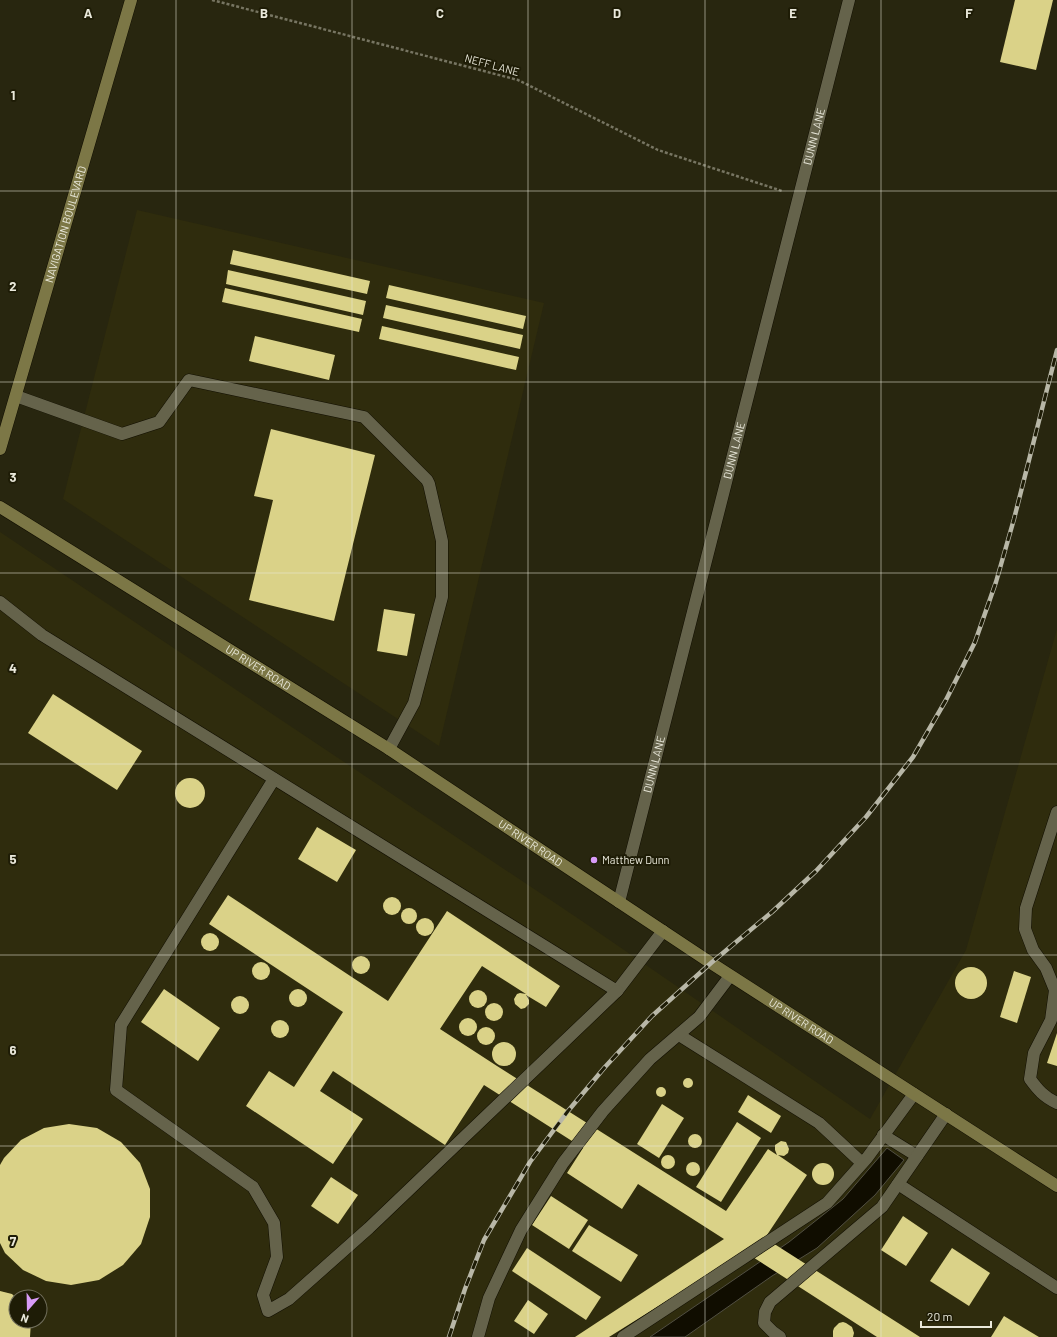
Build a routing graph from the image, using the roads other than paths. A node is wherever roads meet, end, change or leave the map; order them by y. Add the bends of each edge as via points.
1 (131, 0) edge
2 (849, 0) edge
3 (16, 396) junction
4 (0, 449) edge
5 (0, 507) edge
6 (0, 602) edge
7 (389, 749) junction
8 (274, 779) junction
9 (1057, 812) edge
10 (619, 902) junction
11 (663, 931) junction
12 (730, 976) junction
13 (617, 991) junction
14 (679, 1035) junction
15 (914, 1094) junction
16 (1057, 1103) edge
17 (946, 1114) junction
18 (883, 1135) junction
19 (917, 1156) junction
20 (862, 1163) junction
21 (898, 1184) junction
22 (1057, 1186) edge
23 (1057, 1288) edge
24 (478, 1337) edge
25 (624, 1337) edge
26 (780, 1337) edge

1 - 3 street, NAVIGATION BOULEVARD
2 - 10 street, DUNN LANE
3 - 4 street, NAVIGATION BOULEVARD
3 - 7 street via 122,434 159,422 189,380 364,417 428,480 442,541 442,597 414,703
5 - 7 street, UP RIVER ROAD
6 - 8 street via 42,635
7 - 10 street, UP RIVER ROAD
8 - 13 street
8 - 13 street via 121,1025 116,1090 252,1187 274,1223 277,1256 263,1295 268,1311 289,1299 369,1228
9 - 16 street via 1026,908 1025,930 1055,990 1051,1020 1034,1053 1030,1079 1039,1092
10 - 11 street, UP RIVER ROAD
11 - 12 street, UP RIVER ROAD
11 - 13 street
12 - 14 street via 699,1017
12 - 15 street, UP RIVER ROAD
14 - 20 street via 819,1123
14 - 24 street via 650,1059 603,1111 563,1163 521,1230 488,1298
15 - 17 street, UP RIVER ROAD
15 - 18 street
17 - 19 street
17 - 22 street, UP RIVER ROAD
18 - 19 street
18 - 20 street
19 - 21 street
20 - 25 street via 827,1203
21 - 23 street
21 - 26 street via 882,1208 770,1302 765,1312 764,1323

